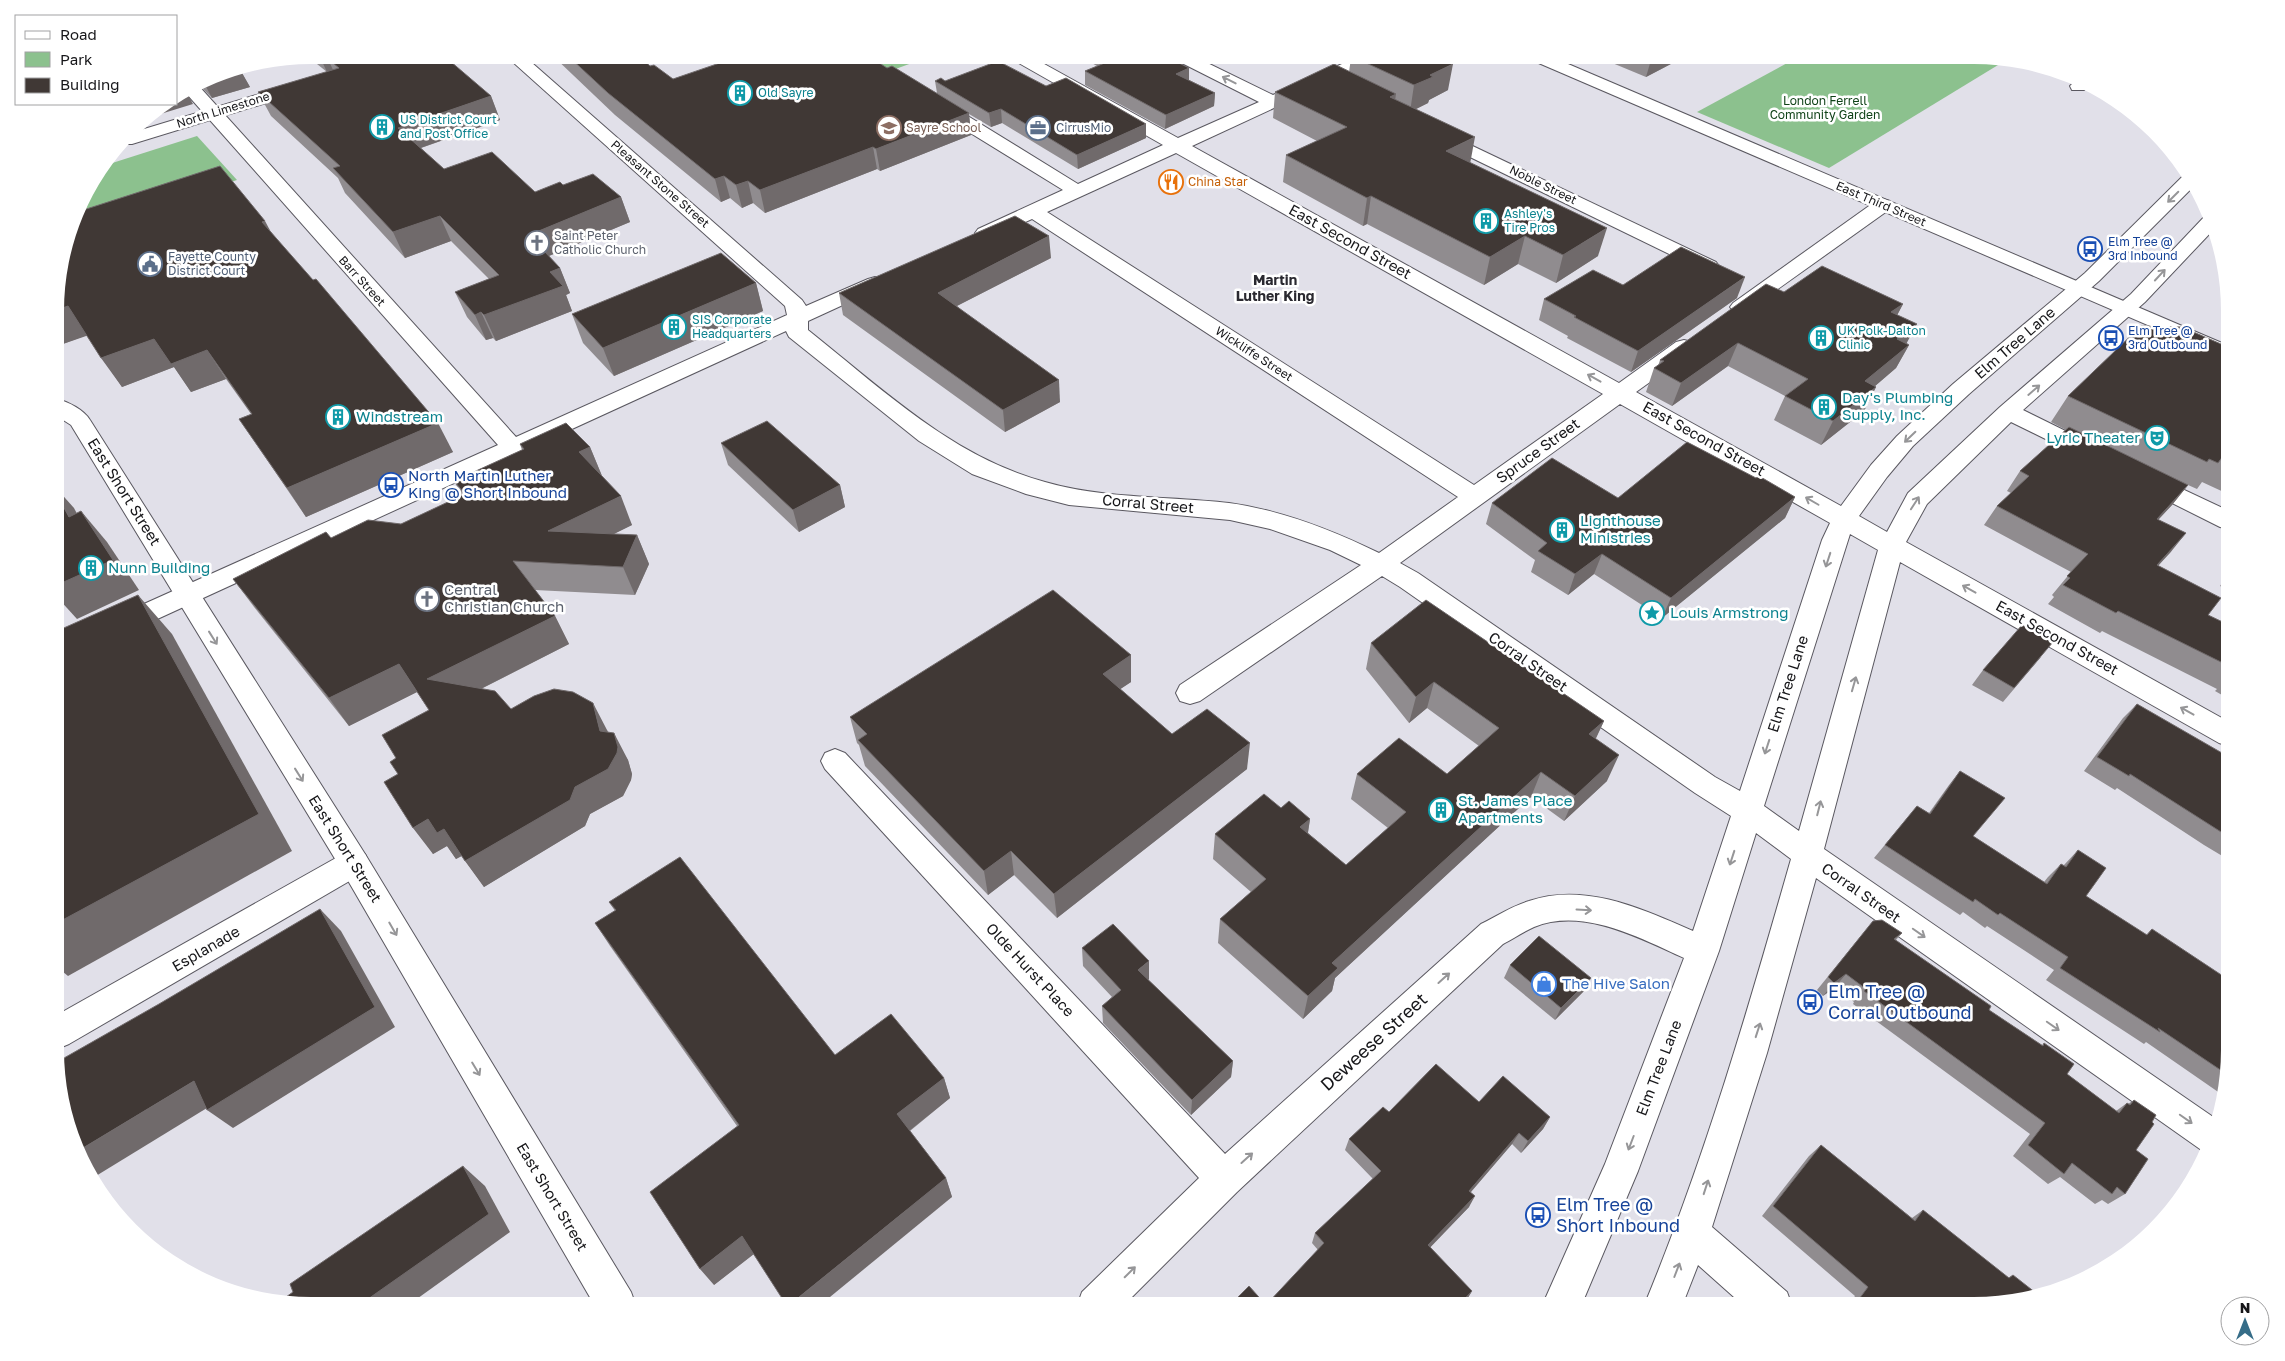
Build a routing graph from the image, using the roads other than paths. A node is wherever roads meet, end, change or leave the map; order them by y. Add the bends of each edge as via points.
1 (523, 64) edge
2 (1032, 64) edge
3 (1196, 64) edge
4 (1345, 64) edge
5 (1357, 64) edge
6 (1554, 64) edge
7 (1351, 67) junction
8 (1323, 79) junction
9 (313, 83) edge
10 (1344, 89) edge
11 (194, 93) edge
12 (924, 96) edge
13 (1273, 102) junction
14 (212, 113) junction
15 (1424, 128) edge
16 (135, 137) edge
17 (1177, 146) junction
18 (2186, 184) edge
19 (1077, 191) junction
20 (1883, 205) junction
21 (1033, 211) junction
22 (2206, 226) edge
23 (962, 243) edge
24 (1727, 274) edge
25 (892, 276) edge
26 (2078, 288) junction
27 (2124, 309) junction
28 (798, 318) junction
29 (1723, 319) edge
30 (1700, 336) edge
31 (2221, 351) edge
32 (1621, 392) junction
33 (64, 410) edge
34 (2008, 412) junction
35 (513, 448) junction
36 (1475, 497) junction
37 (2221, 516) edge
38 (1844, 520) junction
39 (1892, 546) junction
40 (1381, 564) junction
41 (187, 596) junction
42 (64, 652) edge
43 (1190, 693) dead end
44 (2221, 730) edge
45 (835, 761) dead end
46 (1748, 812) junction
47 (1808, 856) junction
48 (354, 863) junction
49 (1703, 951) junction
50 (64, 1029) edge
51 (2206, 1134) edge
52 (1224, 1179) junction
53 (1691, 1233) junction
54 (611, 1297) edge
55 (1105, 1297) edge
56 (1565, 1297) edge
57 (1666, 1297) edge
58 (1763, 1297) edge

1 - 28 street, Pleasant Stone Street via 795,304
2 - 17 street, East Second Street
13 -> 3 street
4 - 7 street
5 - 7 street
6 - 20 street, East Third Street
7 - 8 street
8 - 10 street
8 - 13 street
9 - 14 street, North Limestone
11 - 14 street, Barr Street
12 - 19 street
13 - 17 street
14 - 16 street, North Limestone
14 - 35 street, Barr Street
15 - 24 street, Noble Street
17 - 19 street
32 -> 17 street, East Second Street
18 -> 26 street, Elm Tree Lane
19 - 21 street
20 - 26 street, East Third Street
20 - 29 street via 1753,287
21 - 23 street
21 - 36 street, Wickliffe Street
27 -> 22 street
25 - 28 street
26 - 27 street, East Third Street
26 -> 38 street, Elm Tree Lane via 1905,441
27 - 31 street, East Third Street
34 -> 27 street
28 - 35 street
28 - 40 street, Corral Street via 797,332 926,436 980,468 1035,488 1069,496 1230,512 1274,521 1339,544
30 - 32 street, Spruce Street
32 - 36 street, Spruce Street
38 -> 32 street, East Second Street
33 - 41 street, East Short Street via 79,420
34 - 37 street
39 -> 34 street via 1917,499
35 - 41 street
36 - 40 street, Spruce Street
38 - 39 street, East Second Street
38 -> 46 street, Elm Tree Lane
44 -> 39 street, East Second Street
47 -> 39 street
40 - 43 street, Spruce Street
40 - 46 street, Corral Street
41 - 42 street
41 -> 48 street, East Short Street
45 - 52 street, Olde Hurst Place
46 - 47 street, Corral Street
46 -> 49 street, Elm Tree Lane
47 -> 51 street, Corral Street
53 -> 47 street via 1760,1023
48 - 50 street, Esplanade
48 -> 54 street, East Short Street
52 -> 49 street, Deweese Street via 1492,934 1530,914 1559,908 1592,910 1653,929
49 -> 56 street, Elm Tree Lane via 1620,1171
55 -> 52 street, Deweese Street
57 -> 53 street
53 - 58 street

